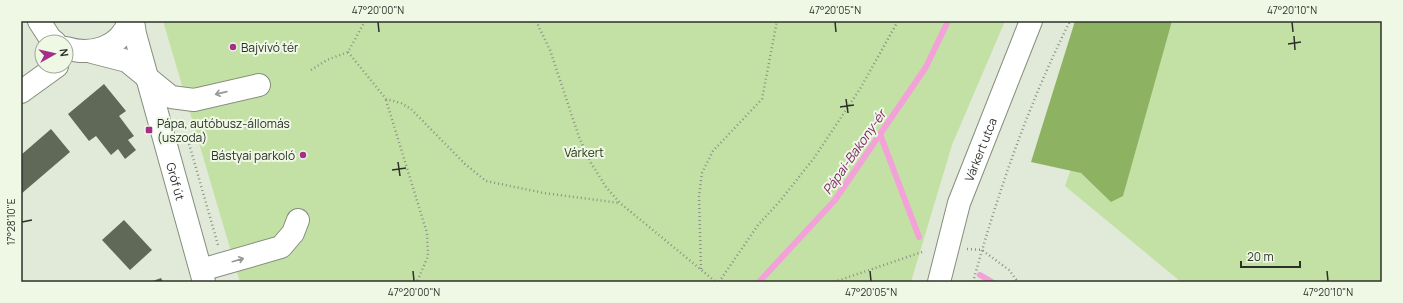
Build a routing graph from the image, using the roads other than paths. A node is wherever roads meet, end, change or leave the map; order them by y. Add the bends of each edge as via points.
1 (129, 21) edge
2 (133, 21) edge
3 (1032, 21) edge
4 (74, 46) edge
5 (74, 50) edge
6 (34, 73) edge
7 (45, 74) edge
8 (148, 80) junction
9 (259, 85) dead end
10 (21, 91) edge
11 (298, 220) dead end
12 (202, 276) edge
13 (939, 282) edge

1 - 4 street via 120,37 107,47
2 - 8 street, Gróf út
3 - 13 street, Várkert utca via 958,203
5 - 8 street, Gróf út via 127,62
6 - 10 street
7 - 10 street
9 -> 8 street via 194,100 171,97
8 - 12 street, Gróf út
12 -> 11 street via 281,247 293,233

